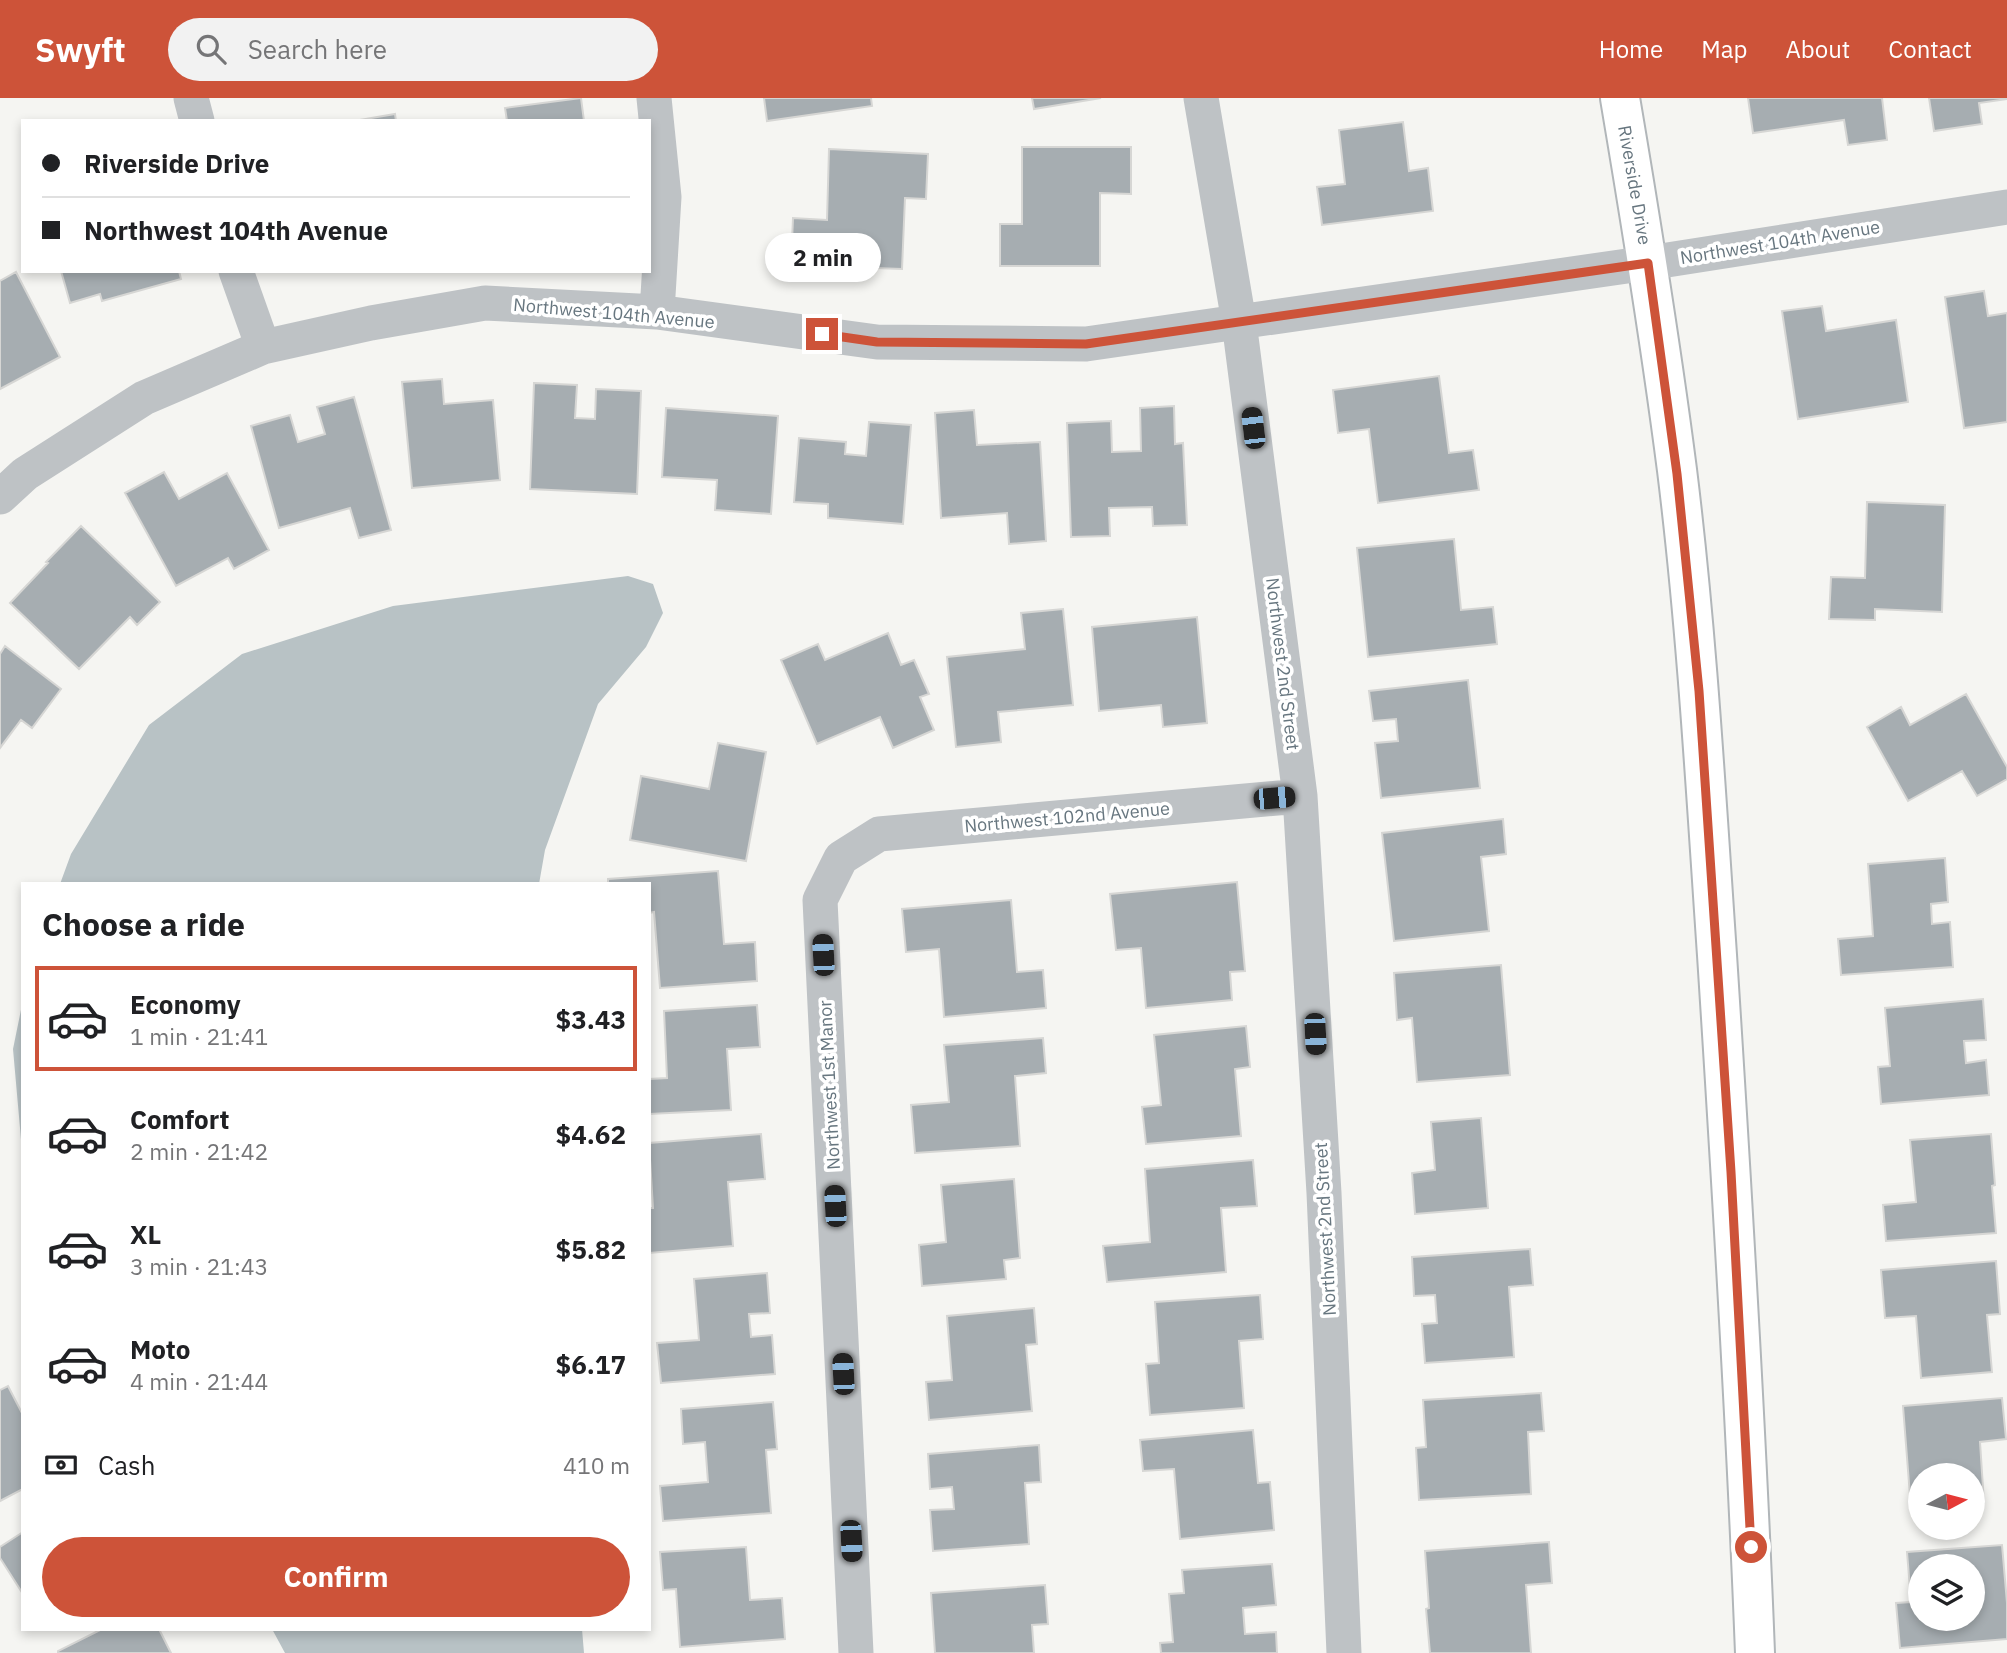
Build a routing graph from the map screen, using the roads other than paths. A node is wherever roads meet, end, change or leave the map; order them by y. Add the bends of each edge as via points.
1 (191, 98) edge
2 (654, 98) edge
3 (1201, 98) edge
4 (1620, 98) edge
5 (196, 119) edge
6 (2007, 207) edge
7 (1648, 263) junction
8 (237, 273) edge
9 (657, 313) junction
10 (1239, 322) junction
11 (263, 347) junction
12 (0, 497) edge
13 (1300, 796) junction
14 (841, 858) joint
15 (856, 1653) edge
16 (1344, 1653) edge
17 (1755, 1653) edge

1 - 5 street
2 - 9 street via 664,197
3 - 10 street, Northwest 2nd Street
4 - 7 street, Riverside Drive
6 - 7 street, Northwest 104th Avenue
7 - 10 street, Northwest 104th Avenue
7 - 17 street, Riverside Drive via 1677,474 1699,691 1731,1172
8 - 11 street
9 - 10 street, Northwest 104th Avenue via 877,342 1086,344
9 - 11 street, Northwest 104th Avenue via 485,303
10 - 13 street, Northwest 2nd Street
11 - 12 street, Northwest 104th Avenue via 144,398 25,474
13 - 14 street, Northwest 102nd Avenue via 879,834
13 - 16 street, Northwest 2nd Street via 1324,1194
14 - 15 street, Northwest 1st Manor via 820,900

